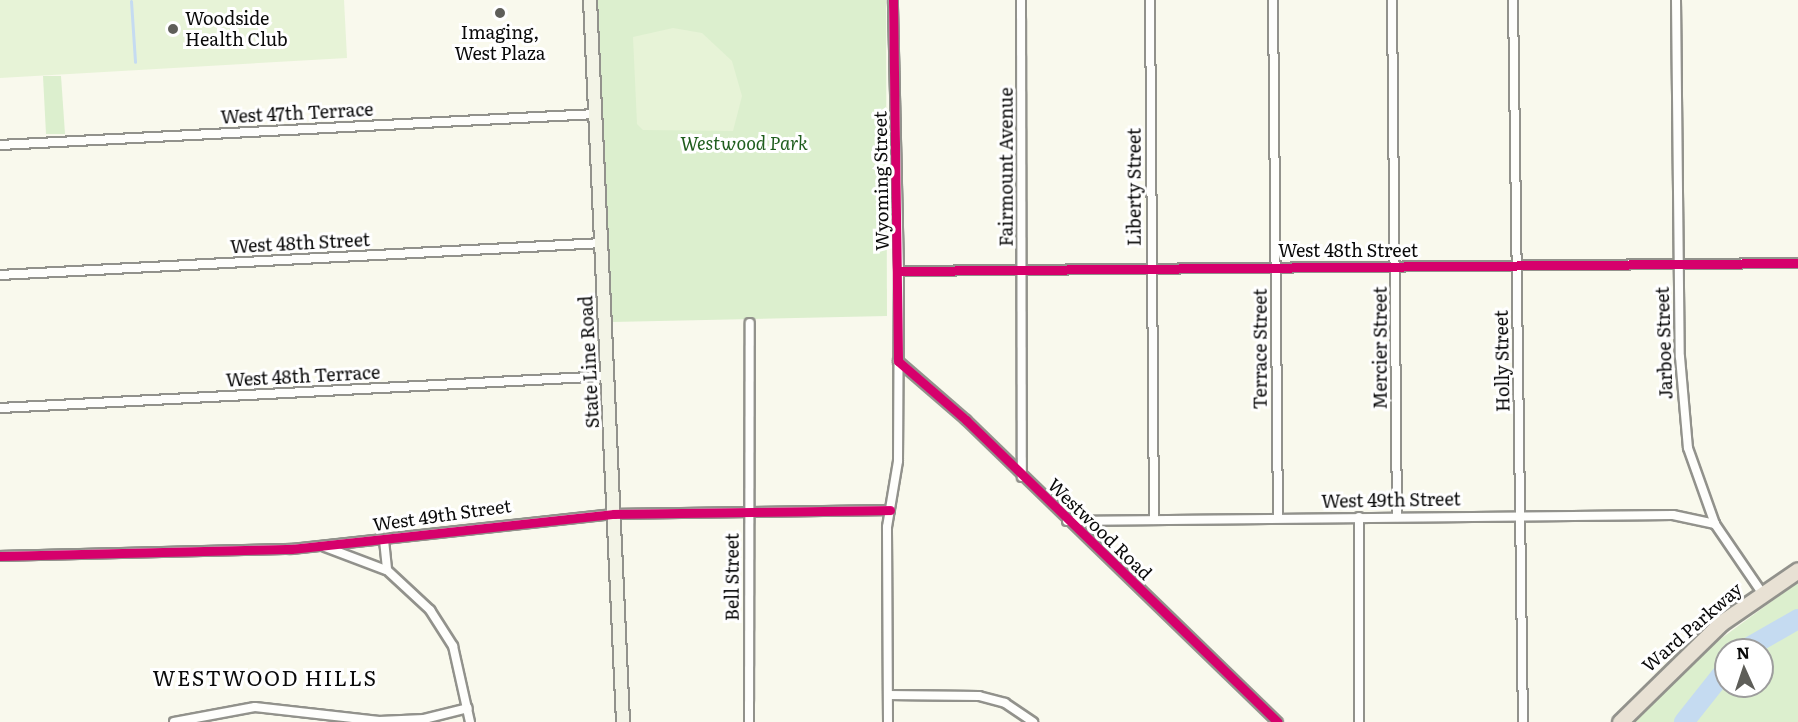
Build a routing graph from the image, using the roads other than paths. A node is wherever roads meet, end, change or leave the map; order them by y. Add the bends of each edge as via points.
1 (590, 0) edge
2 (893, 0) edge
3 (1021, 0) edge
4 (1150, 0) edge
5 (1273, 0) edge
6 (1392, 0) edge
7 (1513, 0) edge
8 (1676, 0) edge
9 (596, 114) junction
10 (0, 146) edge
11 (602, 243) junction
12 (1798, 263) edge
13 (1679, 264) junction
14 (1517, 265) junction
15 (1395, 266) junction
16 (1276, 267) junction
17 (1152, 269) junction
18 (899, 271) junction
19 (1023, 271) junction
20 (0, 276) edge
21 (750, 323) dead end
22 (898, 361) junction
23 (608, 376) junction
24 (0, 408) edge
25 (1022, 477) junction
26 (890, 510) junction
27 (748, 512) junction
28 (614, 514) junction
29 (1520, 515) junction
30 (1154, 517) junction
31 (1278, 517) junction
32 (1359, 517) junction
33 (1397, 517) junction
34 (1067, 521) junction
35 (1715, 524) junction
36 (384, 540) junction
37 (323, 546) junction
38 (0, 556) edge
39 (387, 570) junction
40 (1795, 570) edge
41 (1762, 593) junction
42 (888, 695) junction
43 (468, 708) junction
44 (424, 719) junction
45 (174, 722) edge
46 (434, 722) edge
47 (470, 722) edge
48 (623, 722) edge
49 (749, 722) edge
50 (888, 722) edge
51 (1033, 722) edge
52 (1278, 722) edge
53 (1359, 722) edge
54 (1523, 722) edge
55 (1620, 722) edge

1 - 9 street, State Line Road
2 - 18 street, Wyoming Street
3 - 19 street, Fairmount Avenue
4 - 17 street, Liberty Street
5 - 16 street, Terrace Street
6 - 15 street, Mercier Street
7 - 14 street, Holly Street
8 - 13 street, Jarboe Street
9 - 10 street, West 47th Terrace
9 - 11 street, State Line Road
11 - 20 street, West 48th Street
11 - 23 street, State Line Road
12 - 13 street, West 48th Street
13 - 14 street, West 48th Street
13 - 35 street, Jarboe Street via 1688,448
14 - 15 street, West 48th Street
14 - 29 street, Holly Street
15 - 16 street, West 48th Street
15 - 33 street, Mercier Street
16 - 17 street, West 48th Street
16 - 31 street, Terrace Street
17 - 19 street, West 48th Street
17 - 30 street, Liberty Street
18 - 19 street, West 48th Street
18 - 22 street, Wyoming Street
19 - 25 street, Fairmount Avenue
21 - 27 street, Bell Street
22 - 25 street, Westwood Road
22 - 26 street, Wyoming Street via 898,461
23 - 24 street, West 48th Terrace
23 - 28 street, State Line Road
25 - 34 street, Westwood Road
26 - 27 street, West 49th Street
26 - 42 street, Wyoming Street
27 - 28 street, West 49th Street
27 - 49 street, Bell Street
28 - 36 street, West 49th Street
28 - 48 street, State Line Road
29 - 33 street, West 49th Street
29 - 35 street, West 49th Street via 1673,515
29 - 54 street, Holly Street
30 - 31 street, West 49th Street
30 - 34 street, West 49th Street
31 - 32 street, West 49th Street
32 - 33 street, West 49th Street
32 - 53 street
34 - 52 street, Westwood Road
35 - 41 street, Jarboe Street
36 - 37 street, West 49th Street
36 - 39 street
37 - 38 street, West 49th Street via 212,554
37 - 39 street
39 - 43 street via 439,623 461,670
40 - 41 highway, Ward Parkway
41 - 55 highway, Ward Parkway via 1678,660
42 - 50 street, Wyoming Street
42 - 51 street via 979,696 1005,703
43 - 44 street
43 - 47 street
44 - 45 street via 349,720 255,707
44 - 46 street

